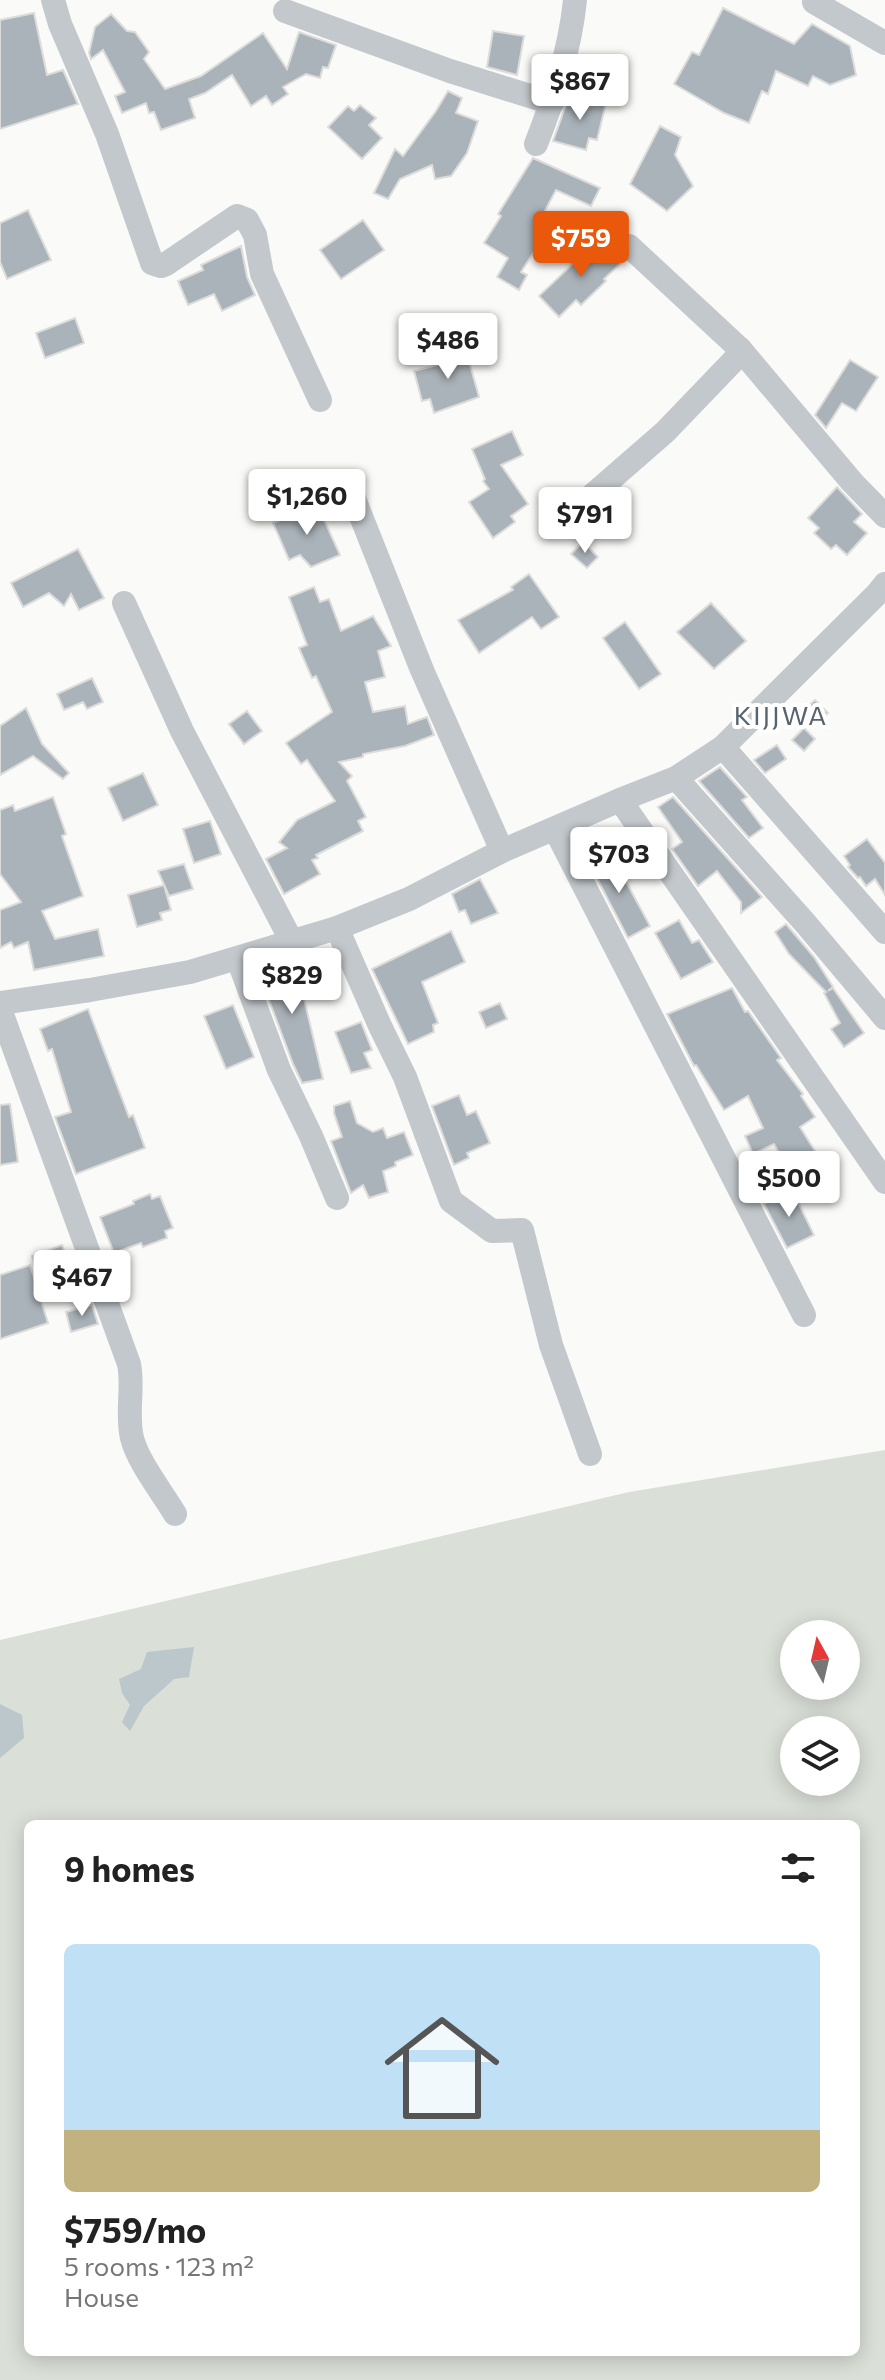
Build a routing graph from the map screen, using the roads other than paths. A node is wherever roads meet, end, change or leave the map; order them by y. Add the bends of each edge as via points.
1 (53, 0) edge
2 (575, 0) edge
3 (814, 2) dead end
4 (285, 11) dead end
5 (885, 43) edge
6 (552, 103) junction
7 (536, 144) dead end
8 (629, 246) dead end
9 (740, 349) junction
10 (320, 400) dead end
11 (353, 496) dead end
12 (580, 506) dead end
13 (885, 516) edge
14 (882, 593) edge
15 (124, 603) dead end
16 (723, 747) junction
17 (676, 778) junction
18 (620, 800) junction
19 (555, 829) junction
20 (502, 851) junction
21 (337, 928) junction
22 (885, 932) edge
23 (292, 942) junction
24 (238, 959) junction
25 (0, 1006) edge
26 (885, 1018) edge
27 (885, 1182) edge
28 (337, 1198) dead end
29 (804, 1315) dead end
30 (590, 1454) dead end
31 (175, 1514) dead end

1 - 10 street via 152,263 166,264 237,216 247,220 262,274
2 - 6 street
3 - 5 street
4 - 6 street
6 - 7 street
8 - 9 street
9 - 12 street via 665,432
9 - 13 street
11 - 20 street
14 - 16 street
15 - 23 street via 182,731
16 - 17 street
16 - 22 street
17 - 18 street
17 - 26 street
18 - 19 street
18 - 27 street
19 - 20 street
19 - 29 street
20 - 21 street via 409,899
21 - 23 street
21 - 30 street via 405,1077 451,1201 492,1231 522,1230 551,1345
23 - 24 street
24 - 25 street
24 - 28 street via 279,1070
25 - 31 street via 129,1364 132,1438

